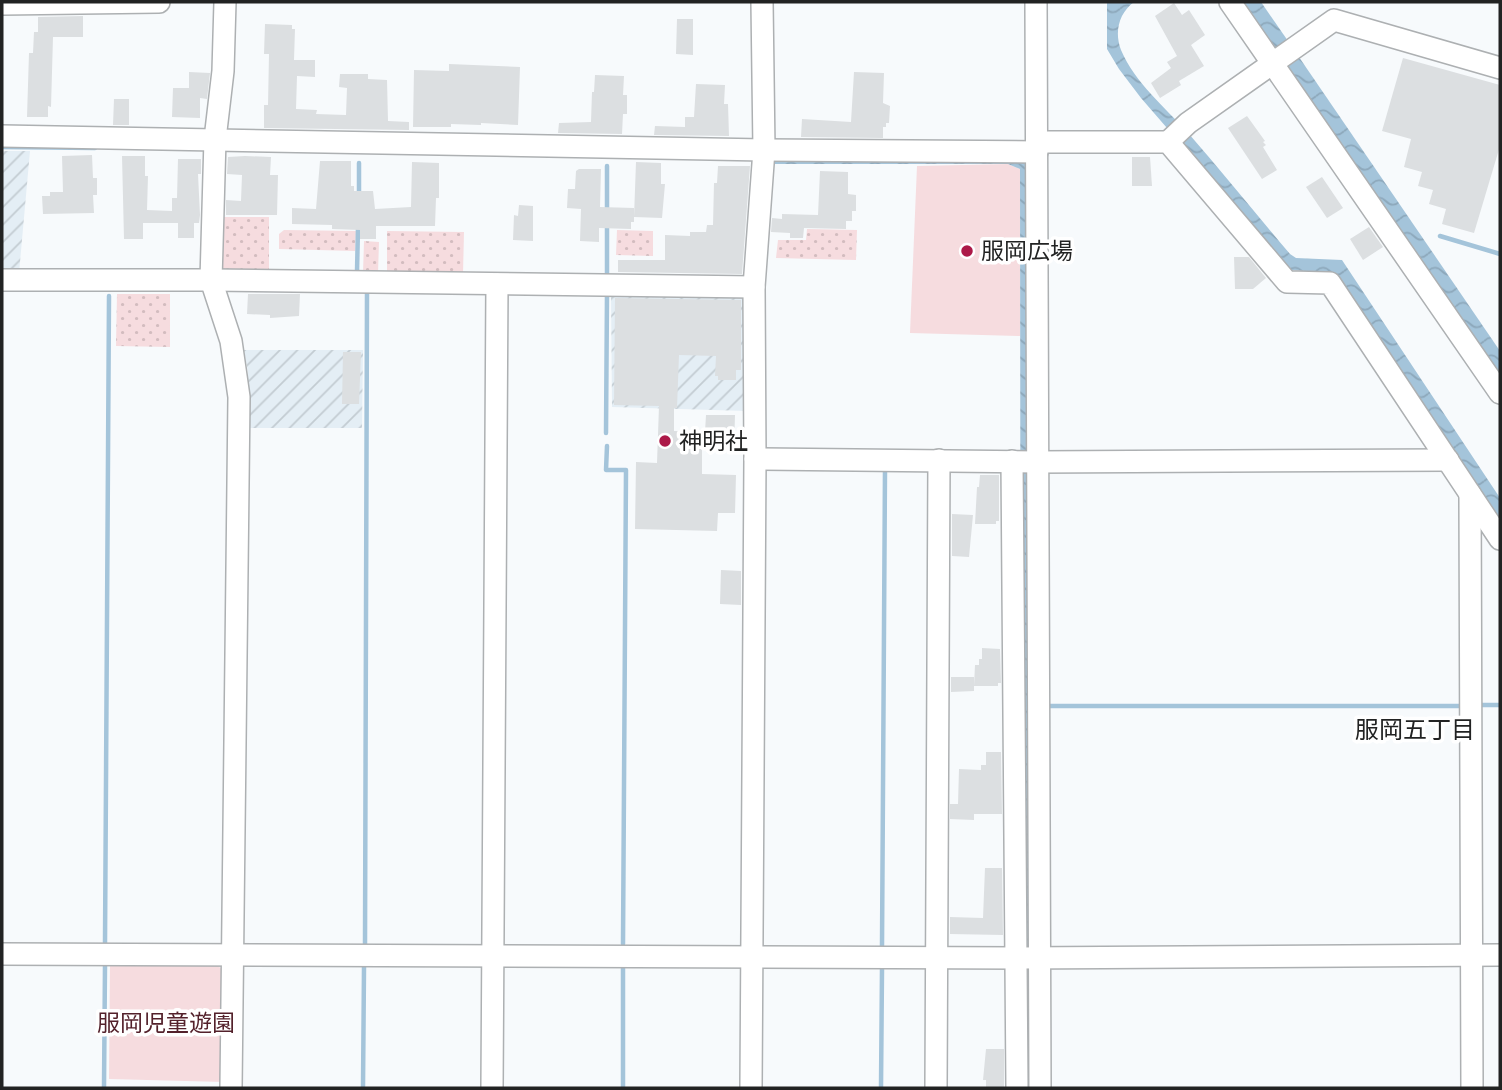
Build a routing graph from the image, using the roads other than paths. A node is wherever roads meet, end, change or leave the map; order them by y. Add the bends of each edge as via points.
1 (159, 2) edge
2 (225, 2) edge
3 (762, 2) edge
4 (1036, 2) edge
5 (1230, 2) edge
6 (2, 4) edge
7 (1275, 61) junction
8 (1500, 68) edge
9 (2, 136) edge
10 (1175, 136) junction
11 (215, 139) junction
12 (1037, 147) junction
13 (764, 150) junction
14 (211, 280) junction
15 (2, 281) edge
16 (497, 284) junction
17 (754, 287) junction
18 (1500, 393) edge
19 (755, 459) junction
20 (939, 460) junction
21 (1448, 460) junction
22 (1012, 461) junction
23 (1038, 462) junction
24 (1470, 494) junction
25 (1500, 539) edge
26 (2, 954) edge
27 (231, 955) junction
28 (1471, 955) junction
29 (1500, 955) edge
30 (493, 956) junction
31 (752, 957) junction
32 (937, 957) junction
33 (1026, 957) junction
34 (231, 1088) edge
35 (492, 1088) edge
36 (751, 1088) edge
37 (936, 1088) edge
38 (1017, 1088) edge
39 (1040, 1088) edge
40 (1472, 1088) edge

1 - 6 street
2 - 11 street
3 - 13 street
4 - 12 street
5 - 7 street
7 - 8 street via 1334,20
7 - 10 street
7 - 18 street
9 - 11 street
10 - 12 street
10 - 21 street via 1287,282 1330,283
11 - 13 street
11 - 14 street
12 - 13 street
12 - 23 street
13 - 17 street
14 - 15 street
14 - 16 street
14 - 27 street via 231,341 239,397
16 - 17 street
16 - 30 street
17 - 19 street
19 - 20 street
19 - 31 street
20 - 22 street
20 - 32 street
21 - 23 street
21 - 24 street
22 - 23 street
22 - 33 street
23 - 33 street
24 - 25 street
24 - 28 street
26 - 27 street
27 - 30 street
27 - 34 street
28 - 29 street
28 - 33 street
28 - 40 street
30 - 31 street
30 - 35 street
31 - 32 street
31 - 36 street
32 - 33 street
32 - 37 street
33 - 38 street
33 - 39 street

